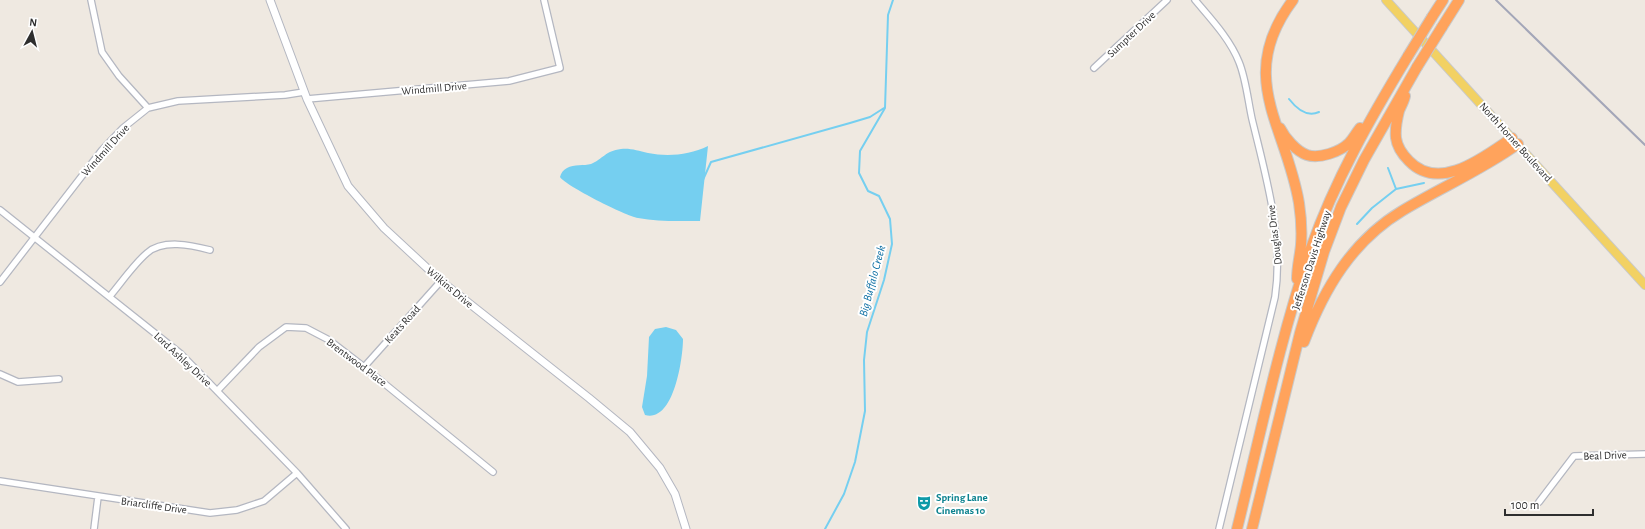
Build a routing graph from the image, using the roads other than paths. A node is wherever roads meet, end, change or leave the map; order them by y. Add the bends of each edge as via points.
1 (91, 0) edge
2 (270, 0) edge
3 (544, 0) edge
4 (1167, 0) edge
5 (1196, 0) edge
6 (1293, 0) edge
7 (1386, 0) edge
8 (1442, 0) edge
9 (1459, 0) edge
10 (1094, 68) dead end
11 (1389, 88) junction
12 (1405, 88) junction
13 (305, 95) junction
14 (148, 108) junction
15 (1272, 113) junction
16 (1515, 141) junction
17 (0, 210) edge
18 (35, 237) junction
19 (210, 250) dead end
20 (441, 281) junction
21 (0, 282) edge
22 (1645, 285) edge
23 (1297, 293) junction
24 (110, 296) junction
25 (1294, 357) junction
26 (364, 367) junction
27 (0, 374) edge
28 (59, 380) dead end
29 (217, 391) junction
30 (1645, 454) edge
31 (493, 472) dead end
32 (297, 473) junction
33 (0, 481) edge
34 (98, 497) junction
35 (1539, 502) dead end
36 (94, 529) edge
37 (346, 529) edge
38 (686, 529) edge
39 (1219, 529) edge
40 (1237, 529) edge
41 (1253, 529) edge

1 - 14 street via 102,52 119,76
2 - 13 street, Wilkins Drive
3 - 13 street, Windmill Drive via 560,68 509,81
4 - 10 street, Sumpter Drive
5 - 39 street, Douglas Drive via 1217,26 1239,63 1267,186 1278,249 1275,297
6 - 15 highway via 1275,28 1266,60 1266,88
7 - 16 main road, North Horner Boulevard
8 - 11 highway, Jefferson Davis Highway, bridge
9 - 12 highway, Jefferson Davis Highway, bridge
11 - 15 highway via 1371,107 1348,144 1319,156 1307,155 1294,146
11 - 23 highway, Jefferson Davis Highway via 1349,159 1311,247
12 - 16 highway via 1396,139 1403,155 1412,165 1425,172 1455,172
12 - 25 highway, Jefferson Davis Highway via 1368,153 1338,215 1314,281
13 - 14 street, Windmill Drive via 178,101
13 - 20 street, Wilkins Drive via 348,186 384,228
14 - 18 street, Windmill Drive via 123,128 102,150
15 - 23 highway via 1294,178 1299,202 1301,231
16 - 22 main road, North Horner Boulevard
16 - 25 highway via 1500,157 1402,211 1362,242 1326,290 1303,344
17 - 18 street, Lord Ashley Drive
18 - 21 street, Windmill Drive
18 - 24 street, Lord Ashley Drive
19 - 24 street via 194,245 166,245 147,252
20 - 26 street, Keats Road
20 - 38 street, Wilkins Drive via 630,432 663,472 675,494
23 - 40 highway, Jefferson Davis Highway
24 - 29 street, Lord Ashley Drive via 180,354
25 - 41 highway, Jefferson Davis Highway
26 - 29 street, Brentwood Place via 329,340 306,328 286,328 259,347
26 - 31 street, Brentwood Place
27 - 28 street via 18,382
29 - 32 street, Lord Ashley Drive
30 - 35 street, Beal Drive via 1574,456
32 - 34 street, Briarcliffe Drive via 264,501 237,510 210,513
32 - 37 street, Lord Ashley Drive
33 - 34 street, Briarcliffe Drive
34 - 36 street

